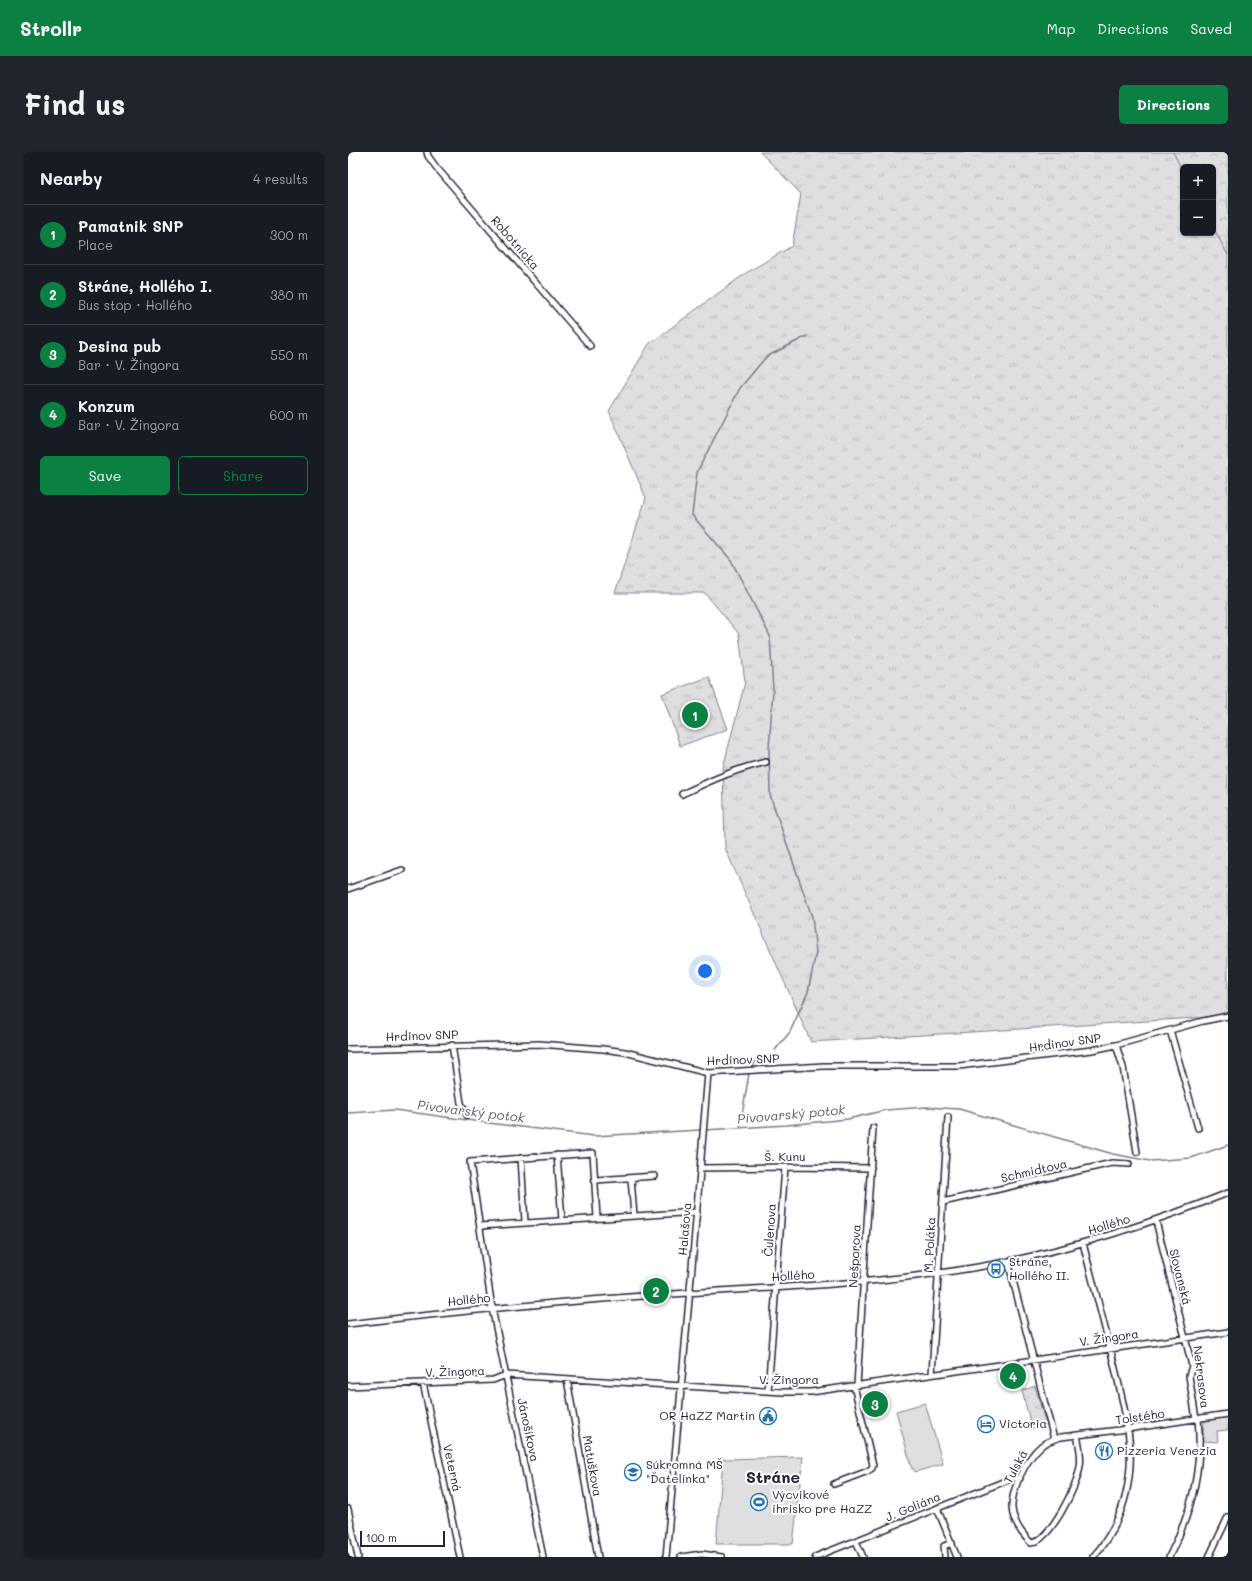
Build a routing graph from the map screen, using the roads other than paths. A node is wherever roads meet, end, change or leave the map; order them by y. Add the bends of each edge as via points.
1 (427, 152) edge
2 (590, 346) dead end
3 (766, 762) dead end
4 (682, 794) dead end
5 (402, 870) dead end
6 (348, 889) edge
7 (1228, 1016) edge
8 (1170, 1030) junction
9 (452, 1045) junction
10 (1116, 1045) junction
11 (348, 1049) edge
12 (708, 1073) junction
13 (466, 1115) dead end
14 (948, 1117) dead end
15 (873, 1128) dead end
16 (1198, 1128) dead end
17 (1137, 1152) dead end
18 (557, 1155) junction
19 (521, 1158) junction
20 (1129, 1164) dead end
21 (785, 1167) junction
22 (700, 1168) junction
23 (871, 1168) junction
24 (656, 1176) dead end
25 (631, 1178) junction
26 (596, 1180) junction
27 (1228, 1195) edge
28 (943, 1202) junction
29 (697, 1212) junction
30 (634, 1216) junction
31 (598, 1218) junction
32 (562, 1220) junction
33 (1156, 1221) junction
34 (525, 1222) junction
35 (480, 1226) junction
36 (1083, 1243) junction
37 (1008, 1261) junction
38 (938, 1273) junction
39 (864, 1282) junction
40 (776, 1288) junction
41 (689, 1293) junction
42 (492, 1308) junction
43 (348, 1324) edge
44 (1228, 1332) edge
45 (1185, 1338) junction
46 (1110, 1348) junction
47 (1034, 1359) junction
48 (932, 1374) junction
49 (506, 1375) junction
50 (567, 1379) junction
51 (424, 1383) junction
52 (348, 1386) edge
53 (681, 1386) junction
54 (856, 1386) junction
55 (768, 1391) junction
56 (1228, 1414) edge
57 (1197, 1419) junction
58 (1127, 1429) junction
59 (1077, 1435) junction
60 (1054, 1439) junction
61 (1020, 1478) junction
62 (834, 1484) dead end
63 (937, 1508) junction
64 (348, 1509) edge
65 (1228, 1516) edge
66 (856, 1541) junction
67 (952, 1543) junction
68 (358, 1557) edge
69 (460, 1557) edge
70 (543, 1557) edge
71 (598, 1557) edge
72 (666, 1557) edge
73 (681, 1557) edge
74 (722, 1557) edge
75 (815, 1557) edge
76 (863, 1557) edge
77 (945, 1557) edge
78 (957, 1557) edge
79 (1094, 1557) edge
80 (1169, 1557) edge
81 (1209, 1557) edge

1 - 2 street, Robotnícka via 436,168
3 - 4 street via 741,768
5 - 6 street
7 - 8 street, Hrdinov SNP
8 - 10 street, Hrdinov SNP
8 - 16 street
9 - 11 street, Hrdinov SNP
9 - 12 street, Hrdinov SNP via 539,1044 603,1049
9 - 13 street via 461,1103
10 - 12 street, Hrdinov SNP via 959,1066 853,1066
10 - 17 street, Hrdinov SNP via 1123,1067
12 - 22 street, Halašova
14 - 28 street, M. Poláka
15 - 23 street, Nešporova
18 - 19 street
18 - 26 street via 593,1153
18 - 32 street
19 - 34 street
19 - 35 street, Jánošíkova via 470,1162
20 - 28 street, Schmidtova via 1112,1163
21 - 22 street, Š. Kunu
21 - 23 street, Š. Kunu
21 - 40 street, Čulenova
22 - 29 street, Halašova
23 - 39 street, Nešporova
24 - 25 street
25 - 26 street
25 - 30 street
26 - 31 street
27 - 33 street, Hollého
28 - 38 street, M. Poláka
29 - 30 street
29 - 41 street, Halašova
30 - 31 street
31 - 32 street
32 - 34 street
33 - 36 street, Hollého
33 - 45 street, Slovanská
34 - 35 street
35 - 42 street, Jánošíkova
36 - 37 street, Hollého
36 - 46 street
37 - 38 street, Hollého
37 - 47 street
38 - 39 street, Hollého
38 - 48 street, M. Poláka
39 - 40 street, Hollého
39 - 54 street, Nešporova
40 - 41 street, Hollého
40 - 55 street, Čulenova
41 - 42 street, Hollého
41 - 53 street, Halašova
42 - 43 street, Hollého
42 - 49 street, Jánošíkova
44 - 45 street, V. Žingora
45 - 46 street, V. Žingora
45 - 57 street, Nekrasova via 1192,1366 1189,1376
46 - 47 street, V. Žingora
46 - 58 street
47 - 48 street, V. Žingora
47 - 60 street
48 - 54 street, V. Žingora
49 - 50 street, V. Žingora
49 - 51 street, V. Žingora via 493,1380
49 - 70 street, Jánošíkova
50 - 53 street, V. Žingora
50 - 71 street, Matuškova
51 - 52 street, V. Žingora
51 - 69 street, Veterná
53 - 55 street, V. Žingora
53 - 72 street, Halašova
54 - 55 street, V. Žingora via 804,1392
54 - 62 street, Nešporova via 873,1465 868,1471
56 - 57 street, Tolstého
57 - 58 street, Tolstého
57 - 80 street, Nekrasova via 1200,1446 1196,1481 1188,1513
58 - 59 street, Tolstého
58 - 79 street via 1130,1464 1125,1499 1112,1532
59 - 60 street, Tolstého
59 - 61 street, Tulská via 1080,1466 1077,1478 1059,1517 1047,1533 1036,1542 1031,1543 1026,1538 1014,1516 1012,1502
60 - 61 street, Tulská via 1041,1446 1028,1460
61 - 63 street, J. Goliána via 1012,1478
63 - 66 street, J. Goliána
63 - 67 street
64 - 68 street
65 - 81 street
66 - 75 street, J. Goliána
66 - 76 street
67 - 77 street via 944,1546
67 - 78 street
73 - 74 street via 702,1554

